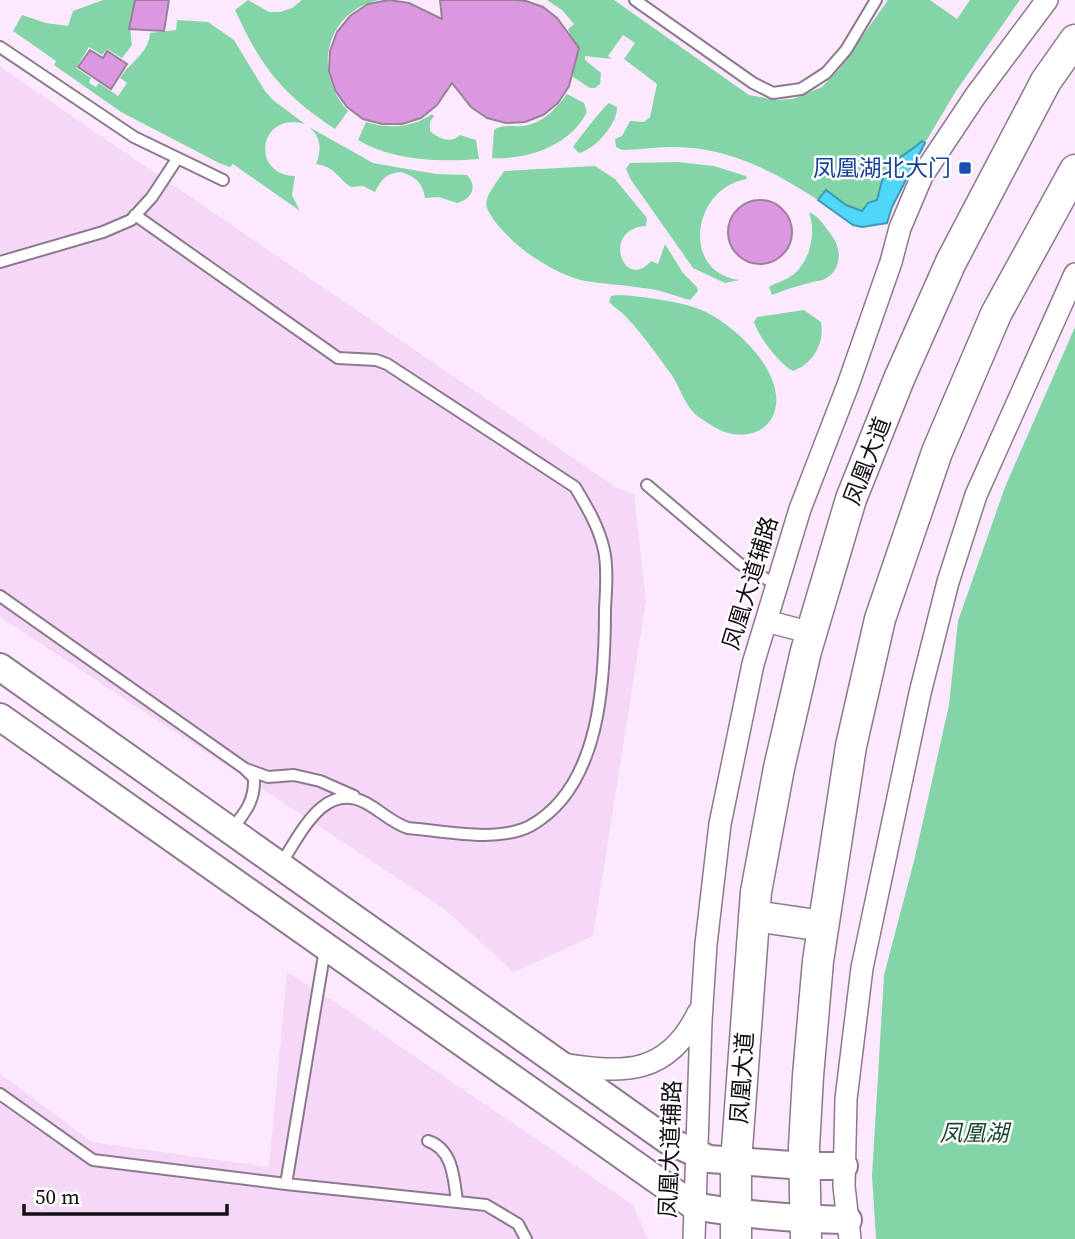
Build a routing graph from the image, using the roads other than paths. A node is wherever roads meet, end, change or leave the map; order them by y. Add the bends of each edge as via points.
1 (635, 0) edge
2 (876, 0) edge
3 (1047, 0) edge
4 (1075, 40) edge
5 (0, 47) edge
6 (177, 159) junction
7 (1075, 170) edge
8 (223, 180) dead end
9 (135, 215) junction
10 (0, 262) edge
11 (1075, 274) edge
12 (647, 485) dead end
13 (777, 585) junction
14 (0, 596) edge
15 (766, 621) junction
16 (811, 633) junction
17 (0, 667) edge
18 (0, 717) edge
19 (0, 739) edge
20 (244, 768) junction
21 (76, 771) junction
22 (365, 802) junction
23 (231, 830) junction
24 (280, 865) junction
25 (754, 916) junction
26 (823, 926) junction
27 (326, 947) junction
28 (702, 1004) junction
29 (561, 1064) junction
30 (0, 1094) edge
31 (428, 1140) dead end
32 (696, 1153) junction
33 (736, 1162) junction
34 (805, 1166) junction
35 (844, 1166) junction
36 (286, 1184) junction
37 (457, 1202) junction
38 (694, 1206) junction
39 (736, 1226) edge
40 (806, 1229) edge
41 (849, 1230) edge
42 (526, 1239) edge
43 (694, 1239) edge

1 - 2 lane via 773,93 801,89 826,73 846,50
3 - 13 street, 凤凰大道辅路 via 922,176 800,509
4 - 16 main road, 凤凰大道 via 1046,81 940,285 851,499
5 - 6 lane via 134,137
6 - 8 lane
6 - 9 lane
7 - 26 main road via 990,327 937,452 880,619 851,746
9 - 10 lane via 103,232
9 - 22 lane via 338,358 387,364 575,487 591,514 605,559 605,652 595,733 576,778 555,808 528,827 499,836 408,828
11 - 35 street via 976,495 948,582 862,968 846,1099
12 - 13 lane via 740,564
13 - 15 street, 凤凰大道辅路
14 - 20 lane
15 - 16 street
15 - 28 street, 凤凰大道辅路 via 736,736 720,824
16 - 25 main road, 凤凰大道 via 779,768
17 - 23 street
18 - 21 street
19 - 21 street via 53,772 66,775
20 - 22 lane via 268,777 294,775 320,781
20 - 23 lane via 254,779 255,791 250,806
21 - 27 street
22 - 24 lane via 349,797 322,805
23 - 24 street
24 - 29 street
25 - 26 main road
25 - 33 main road, 凤凰大道
26 - 34 main road via 808,1076
27 - 36 lane
27 - 38 street
28 - 29 street via 687,1035 662,1058 632,1068 599,1070
28 - 32 street, 凤凰大道辅路
29 - 32 street via 667,1140
30 - 36 lane via 93,1160
31 - 37 lane via 437,1143 448,1157
32 - 33 street
32 - 38 street, 凤凰大道辅路
33 - 34 street
33 - 39 main road, 凤凰大道
34 - 35 street
34 - 40 main road
35 - 41 street
36 - 37 lane
37 - 42 lane via 486,1205 518,1224
38 - 39 street
38 - 43 street, 凤凰大道辅路
39 - 40 street
40 - 41 street

